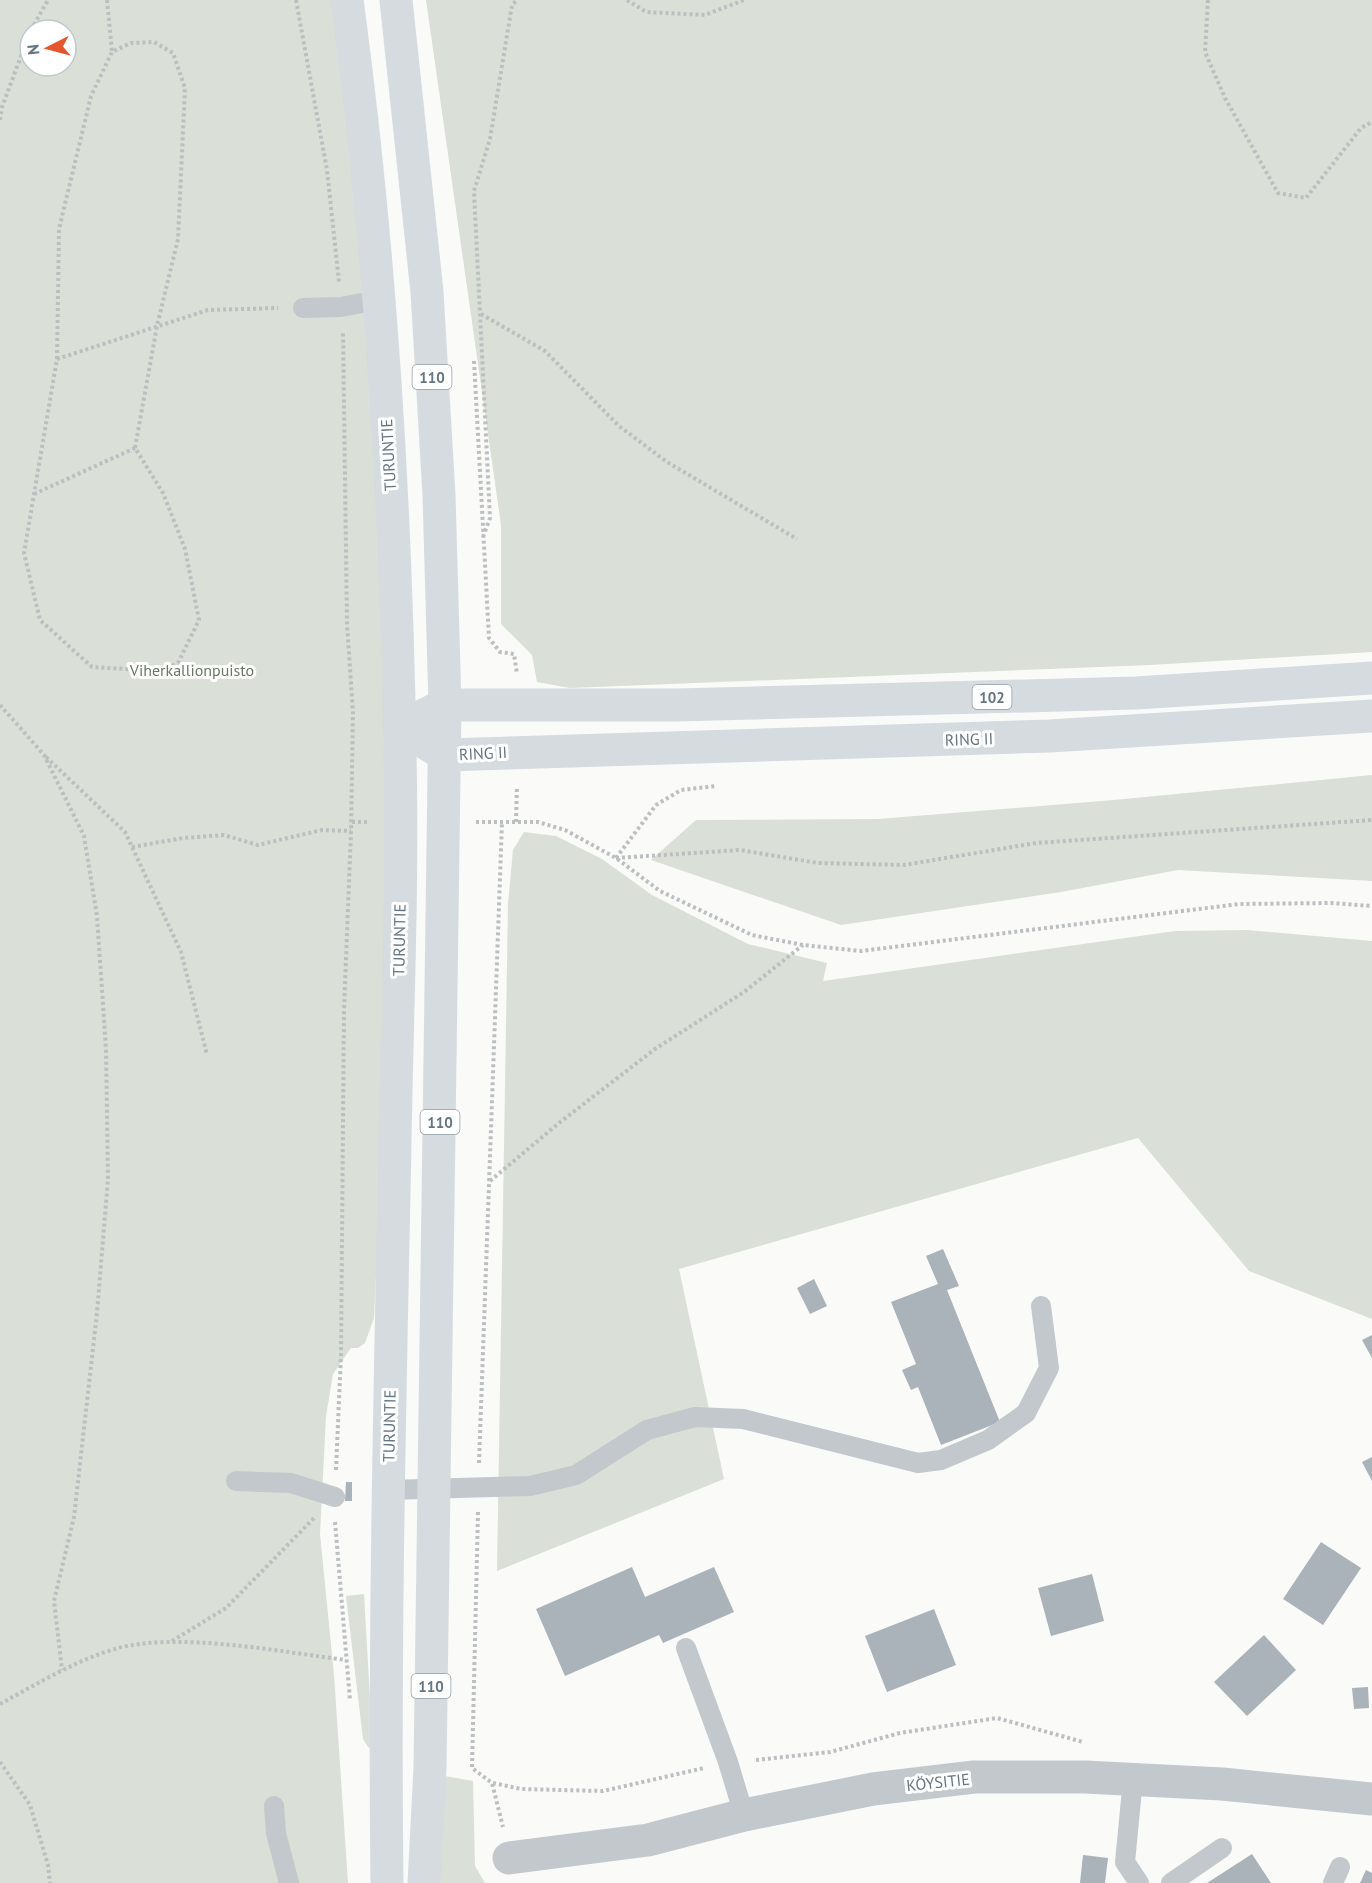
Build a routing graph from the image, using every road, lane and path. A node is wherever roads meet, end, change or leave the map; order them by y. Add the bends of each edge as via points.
1 (48, 0) edge
2 (107, 0) edge
3 (296, 0) edge
4 (347, 0) edge
5 (396, 0) edge
6 (517, 0) edge
7 (627, 0) edge
8 (744, 0) edge
9 (1208, 0) edge
10 (38, 18) edge
11 (111, 52) junction
12 (18, 65) edge
13 (0, 120) edge
14 (1372, 122) edge
15 (378, 300) junction
16 (341, 307) junction
17 (303, 308) joint
18 (481, 314) junction
19 (157, 326) junction
20 (57, 359) junction
21 (474, 361) dead end
22 (135, 448) junction
23 (34, 494) junction
24 (797, 539) dead end
25 (1372, 678) edge
26 (0, 705) edge
27 (445, 705) junction
28 (1372, 716) edge
29 (399, 727) junction
30 (44, 755) junction
31 (445, 755) junction
32 (716, 786) dead end
33 (1372, 820) edge
34 (351, 831) junction
35 (132, 847) junction
36 (616, 858) junction
37 (1372, 906) edge
38 (803, 945) junction
39 (207, 1055) dead end
40 (489, 1182) junction
41 (1041, 1306) dead end
42 (236, 1481) dead end
43 (478, 1488) junction
44 (434, 1489) junction
45 (388, 1490) junction
46 (334, 1497) junction
47 (171, 1642) junction
48 (686, 1648) dead end
49 (346, 1660) junction
50 (62, 1670) junction
51 (0, 1704) edge
52 (351, 1707) dead end
53 (0, 1762) edge
54 (1133, 1779) junction
55 (1372, 1799) edge
56 (274, 1806) dead end
57 (744, 1815) junction
58 (1222, 1848) dead end
59 (509, 1858) joint
60 (50, 1883) edge
61 (289, 1883) edge
62 (387, 1883) edge
63 (424, 1883) edge
64 (1139, 1883) edge
65 (1171, 1883) edge

1 - 10 path
2 - 11 path
3 - 16 path via 327,170
4 - 15 main road, TURUNTIE
5 - 27 main road, 110 via 427,292 439,495
6 - 18 path via 512,5 490,139 474,191
7 - 8 path via 646,12 705,15
9 - 14 path via 1205,52 1225,98 1278,193 1306,198 1361,128
11 - 19 path via 131,44 154,42 173,53 185,88 178,239
11 - 20 path via 91,96 59,229
12 - 13 path
15 - 16 lane
15 - 29 main road, TURUNTIE
16 - 17 lane
16 - 34 path via 346,624 353,713
17 - 19 path via 208,310
18 - 21 path via 490,518 483,537
18 - 24 path via 545,351 619,426 667,462
19 - 20 path
19 - 22 path
20 - 23 path
22 - 23 path
22 - 23 path via 163,494 185,549 199,620 178,663 160,671 92,667 40,620 24,553
25 - 27 main road, 102 via 1136,693 676,705
26 - 30 path
27 - 29 main road, 102
27 - 31 main road, 110
28 - 31 main road, RING II via 1050,736
29 - 31 main road, RING II
29 - 45 main road, TURUNTIE via 399,940
30 - 35 path via 125,832
30 - 50 path via 84,836 97,916 106,1049 108,1179 97,1313 74,1517 54,1601
31 - 44 main road, 110
32 - 36 path via 681,790 656,805
33 - 36 path via 1036,843 904,865 818,863 740,850
34 - 35 path via 322,830 258,845 224,835
34 - 46 path via 344,1011 342,1355
35 - 39 path via 181,952
36 - 38 path via 660,891 752,935
36 - 40 path via 565,830 538,822 502,822
37 - 38 path via 1239,904 861,951
38 - 40 path via 744,992 655,1049
40 - 43 path
41 - 43 lane via 1049,1368 1026,1413 988,1440 941,1460 918,1463 743,1419 695,1417 647,1430 576,1475 530,1486
42 - 46 lane via 291,1483
43 - 44 lane
43 - 59 path via 472,1768 492,1783
44 - 45 lane
44 - 63 main road, 110 via 430,1767
45 - 62 main road, TURUNTIE
46 - 47 path via 226,1608
46 - 49 path
47 - 49 path
47 - 50 path via 117,1648
48 - 57 lane
49 - 52 path
50 - 51 path
53 - 60 path via 30,1804
54 - 55 street, KÖYSITIE
54 - 57 street, KÖYSITIE via 974,1777 873,1789
54 - 64 lane via 1125,1862
56 - 61 lane via 276,1833
57 - 59 street, KÖYSITIE via 648,1840
58 - 65 lane

